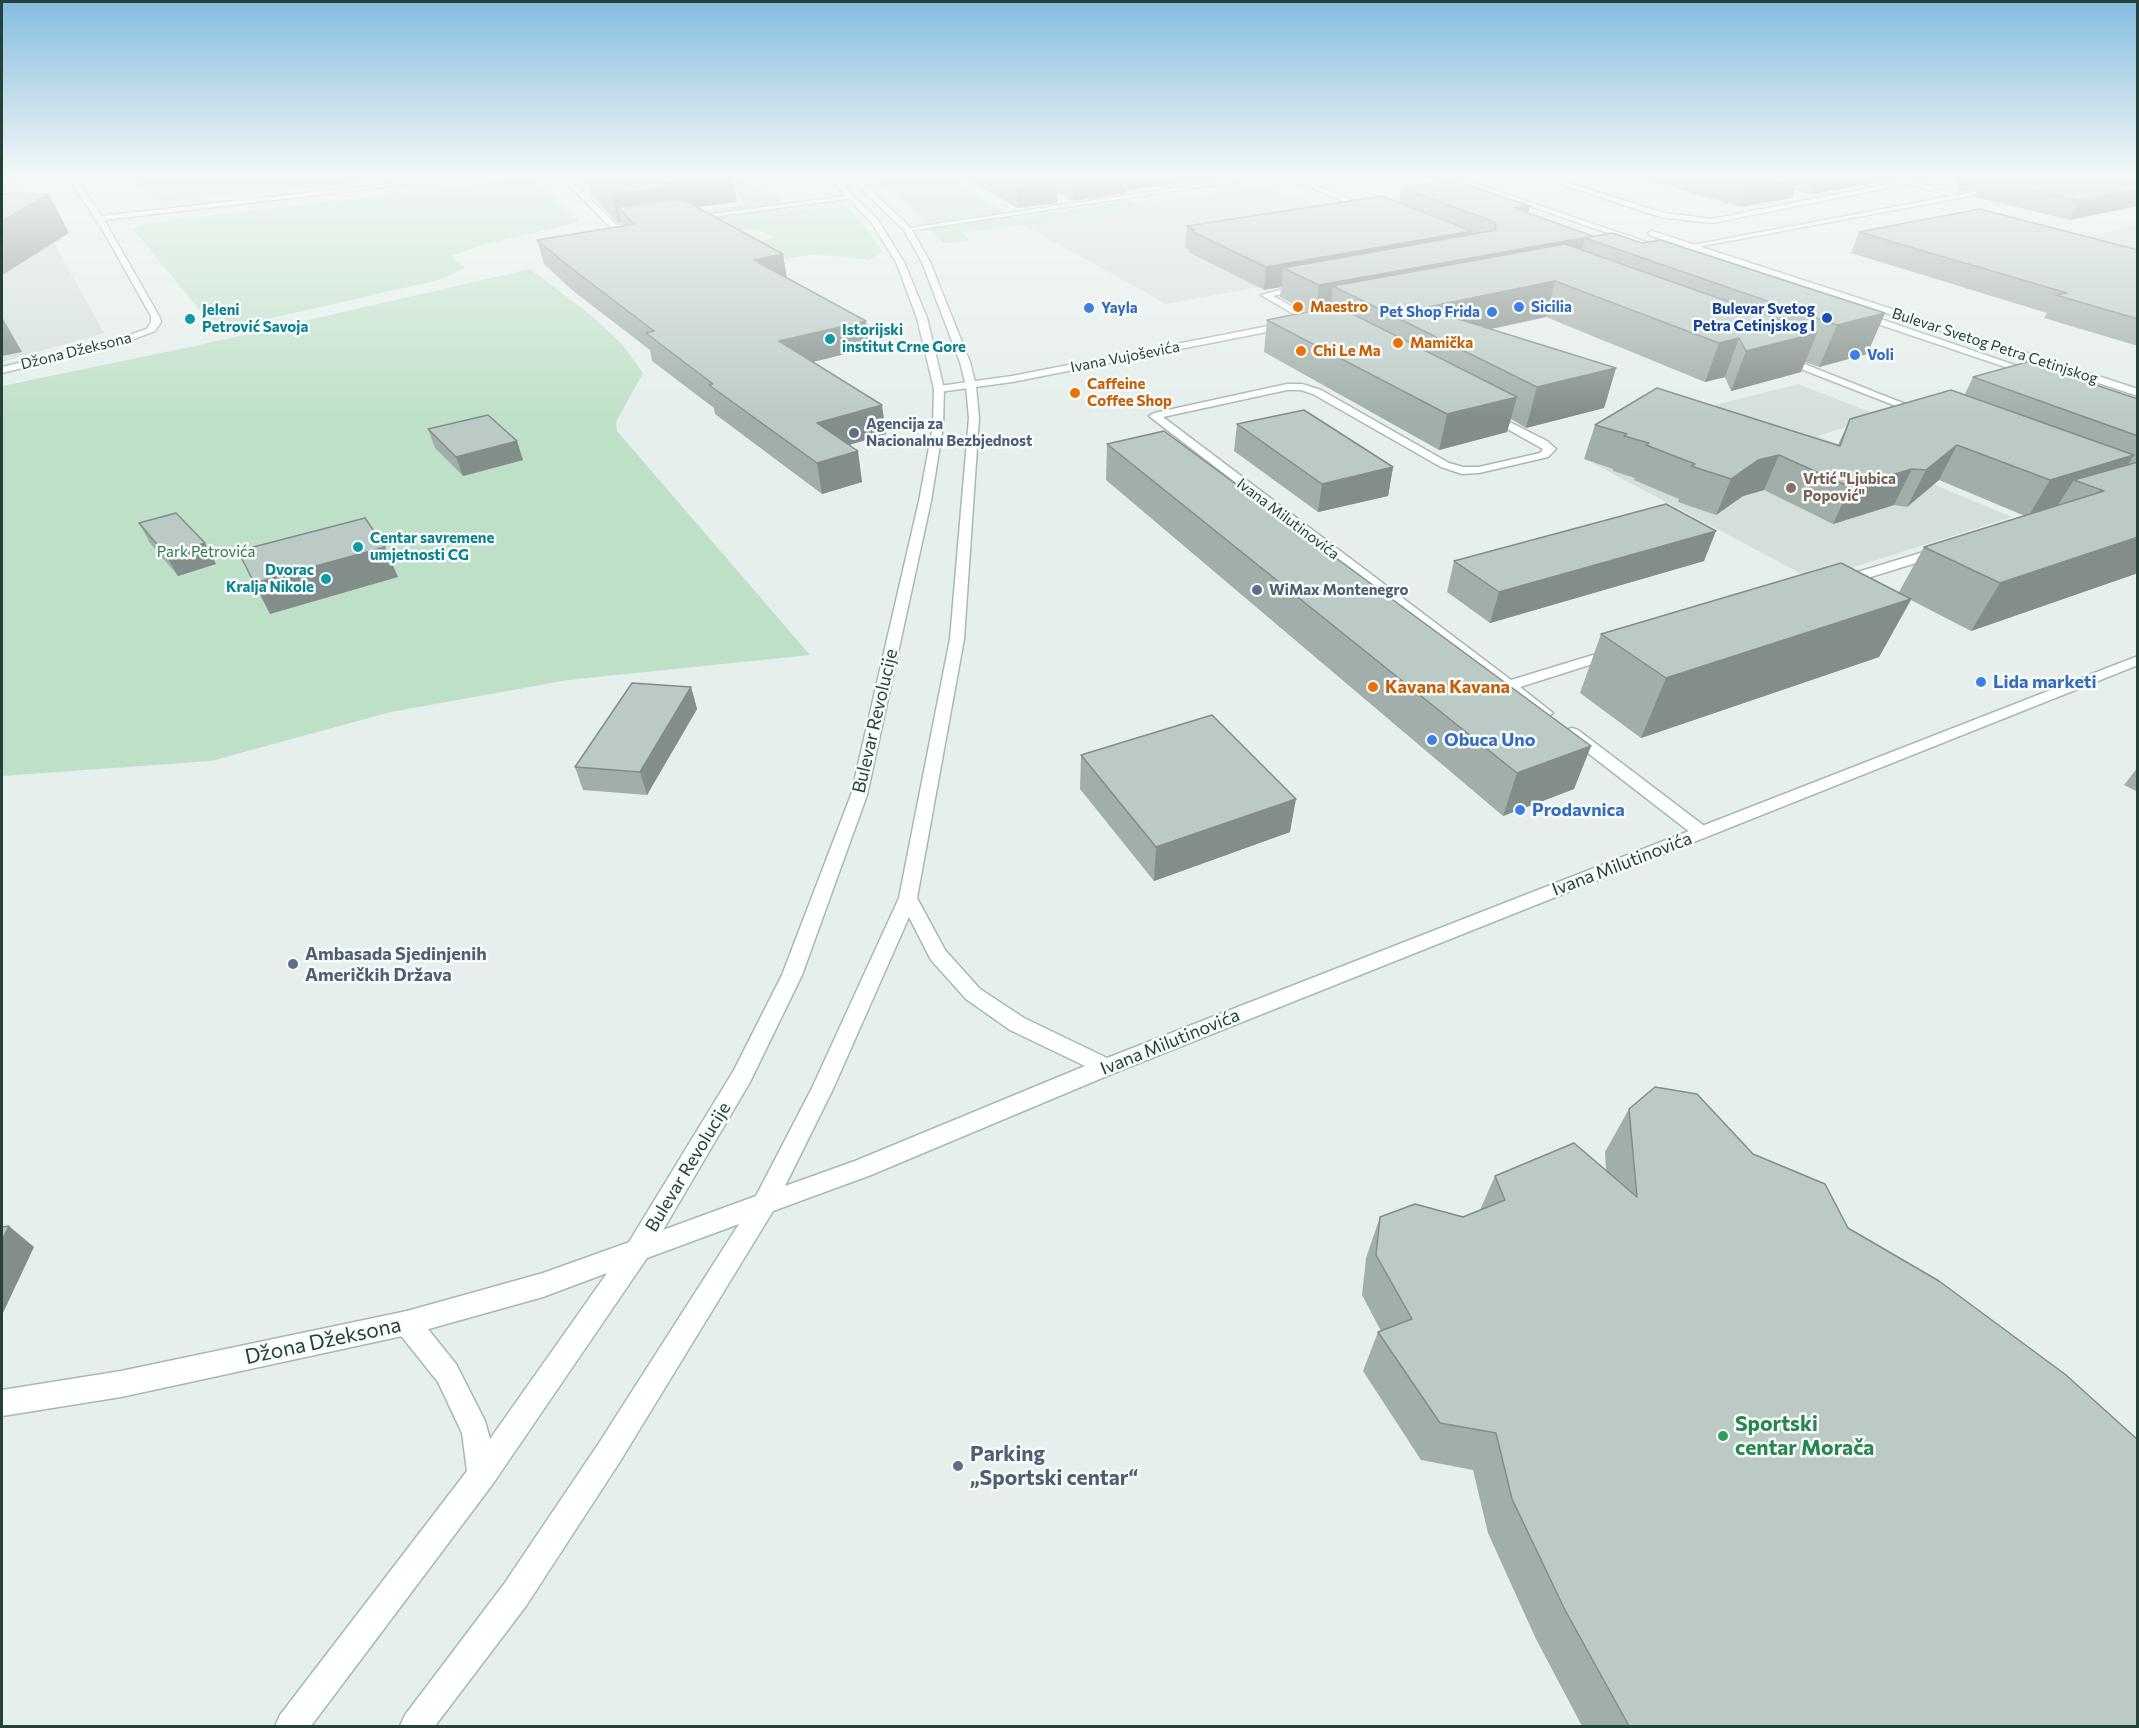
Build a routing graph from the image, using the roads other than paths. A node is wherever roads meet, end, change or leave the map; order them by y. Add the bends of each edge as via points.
1 (121, 257) edge
2 (896, 257) edge
3 (922, 257) edge
4 (1685, 257) edge
5 (1723, 257) edge
6 (1692, 259) edge
7 (1310, 286) edge
8 (1848, 311) edge
9 (1766, 353) edge
10 (2, 370) edge
11 (2047, 378) edge
12 (971, 386) junction
13 (939, 389) junction
14 (2138, 393) edge
15 (1481, 410) edge
16 (1931, 416) edge
17 (1954, 547) edge
18 (1826, 586) edge
19 (1634, 646) edge
20 (2138, 660) edge
21 (1509, 685) junction
22 (1701, 832) junction
23 (908, 898) junction
24 (1106, 1067) junction
25 (764, 1205) junction
26 (638, 1251) junction
27 (407, 1323) junction
28 (2, 1403) edge
29 (482, 1475) junction
30 (291, 1726) edge
31 (417, 1726) edge

1 - 10 street, Džona Džeksona via 155,316 155,326 150,331
2 - 13 street, Bulevar Revolucije via 922,318
3 - 12 street
4 - 6 street
5 - 14 street, Bulevar Svetog Petra Cetinjskog
7 - 12 street, Ivana Vujoševića via 1265,295 1319,322
8 - 11 street, Bulevar Svetog Petra Cetinjskog
9 - 16 street
12 - 13 street, Ivana Vujoševića
12 - 23 street via 974,418 957,639
13 - 26 street, Bulevar Revolucije via 938,426 925,501 859,795 792,975 742,1076
15 - 21 street, Ivana Milutinovića via 1550,449 1522,460 1462,471 1302,387 1154,416
17 - 18 street
19 - 21 street
20 - 22 street, Ivana Milutinovića
21 - 22 street, Ivana Milutinovića
22 - 24 street, Ivana Milutinovića
23 - 24 street via 938,955 973,994 1017,1023
23 - 25 street via 822,1089
24 - 25 street, Ivana Milutinovića
25 - 26 street, Ivana Milutinovića
25 - 31 street via 515,1595
26 - 27 street, Džona Džeksona via 543,1285
26 - 29 street, Bulevar Revolucije
27 - 28 street, Džona Džeksona via 121,1384
27 - 29 street via 447,1373 475,1431
29 - 30 street, Bulevar Revolucije

